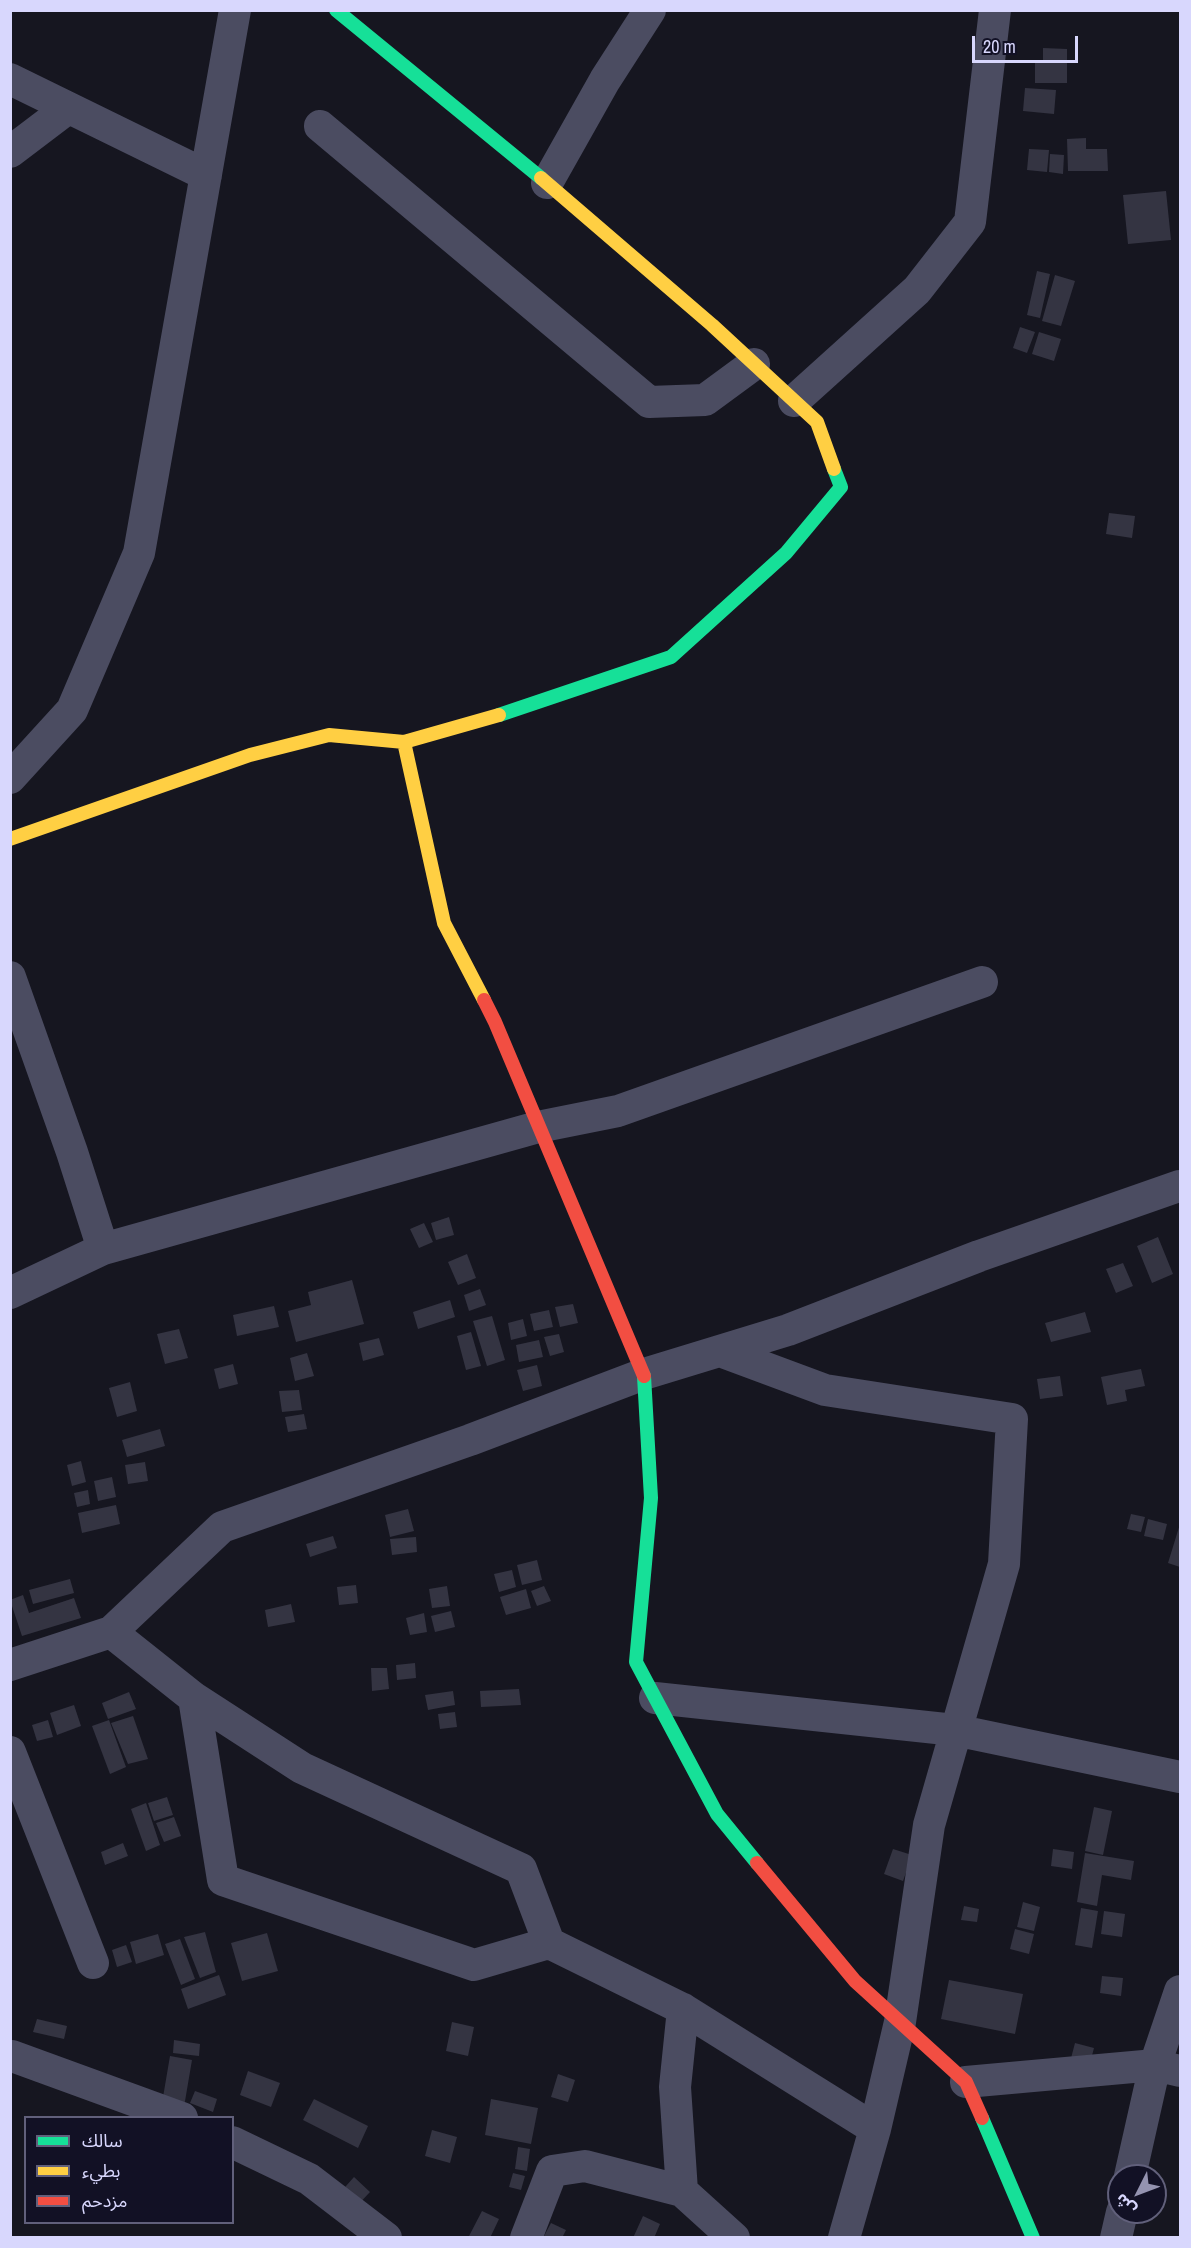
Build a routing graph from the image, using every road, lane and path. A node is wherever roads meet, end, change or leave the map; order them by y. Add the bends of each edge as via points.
1 (235, 10) edge
2 (336, 10) edge
3 (650, 10) edge
4 (995, 10) edge
5 (10, 79) edge
6 (68, 108) junction
7 (320, 126) dead end
8 (10, 152) edge
9 (207, 175) junction
10 (547, 183) junction
11 (754, 364) junction
12 (794, 401) junction
13 (404, 742) junction
14 (10, 778) edge
15 (10, 839) edge
16 (10, 976) edge
17 (982, 982) dead end
18 (538, 1127) junction
19 (1179, 1186) dead end
20 (103, 1249) junction
21 (10, 1293) edge
22 (720, 1351) junction
23 (644, 1374) junction
24 (111, 1632) junction
25 (10, 1665) edge
26 (194, 1698) junction
27 (655, 1698) junction
28 (955, 1730) junction
29 (10, 1752) edge
30 (1180, 1777) edge
31 (549, 1943) junction
32 (93, 1963) dead end
33 (1180, 1991) edge
34 (683, 2009) junction
35 (900, 2022) junction
36 (12, 2056) edge
37 (1168, 2068) edge
38 (966, 2082) junction
39 (177, 2116) edge
40 (875, 2130) junction
41 (234, 2143) edge
42 (1134, 2164) edge
43 (682, 2191) junction
44 (386, 2238) edge
45 (526, 2238) edge
46 (734, 2238) edge
47 (844, 2238) edge
48 (1033, 2238) edge

1 - 9 street
2 - 10 street
3 - 10 street
4 - 12 street via 970,222 917,290
5 - 6 street
6 - 8 street
6 - 9 street
7 - 11 street via 649,402 705,400
9 - 14 street via 139,553 72,710
10 - 11 street
11 - 12 street
12 - 13 street via 817,422 841,487 786,553 671,657 516,710
13 - 15 street via 329,735 262,752
13 - 18 street via 444,923 495,1022
16 - 20 street
17 - 18 street via 618,1111
18 - 20 street
18 - 23 street
19 - 22 street via 979,1256 788,1330
20 - 21 street
22 - 23 street
22 - 28 street via 825,1389 1012,1419 1004,1564
23 - 24 street via 222,1527
23 - 27 street via 651,1498 636,1662
24 - 25 street
24 - 26 street
26 - 31 street via 302,1768 521,1869
26 - 31 street via 222,1880 474,1965
27 - 28 street
27 - 35 street via 717,1814 855,1981
28 - 30 street
28 - 35 street via 928,1825
29 - 32 street
31 - 34 street
33 - 37 street
34 - 40 street
34 - 43 street via 675,2086
35 - 38 street
35 - 40 street
36 - 39 street
37 - 38 street
37 - 42 street
38 - 48 street
40 - 47 street
41 - 44 street via 309,2179
43 - 45 street via 585,2166 552,2171
43 - 46 street

